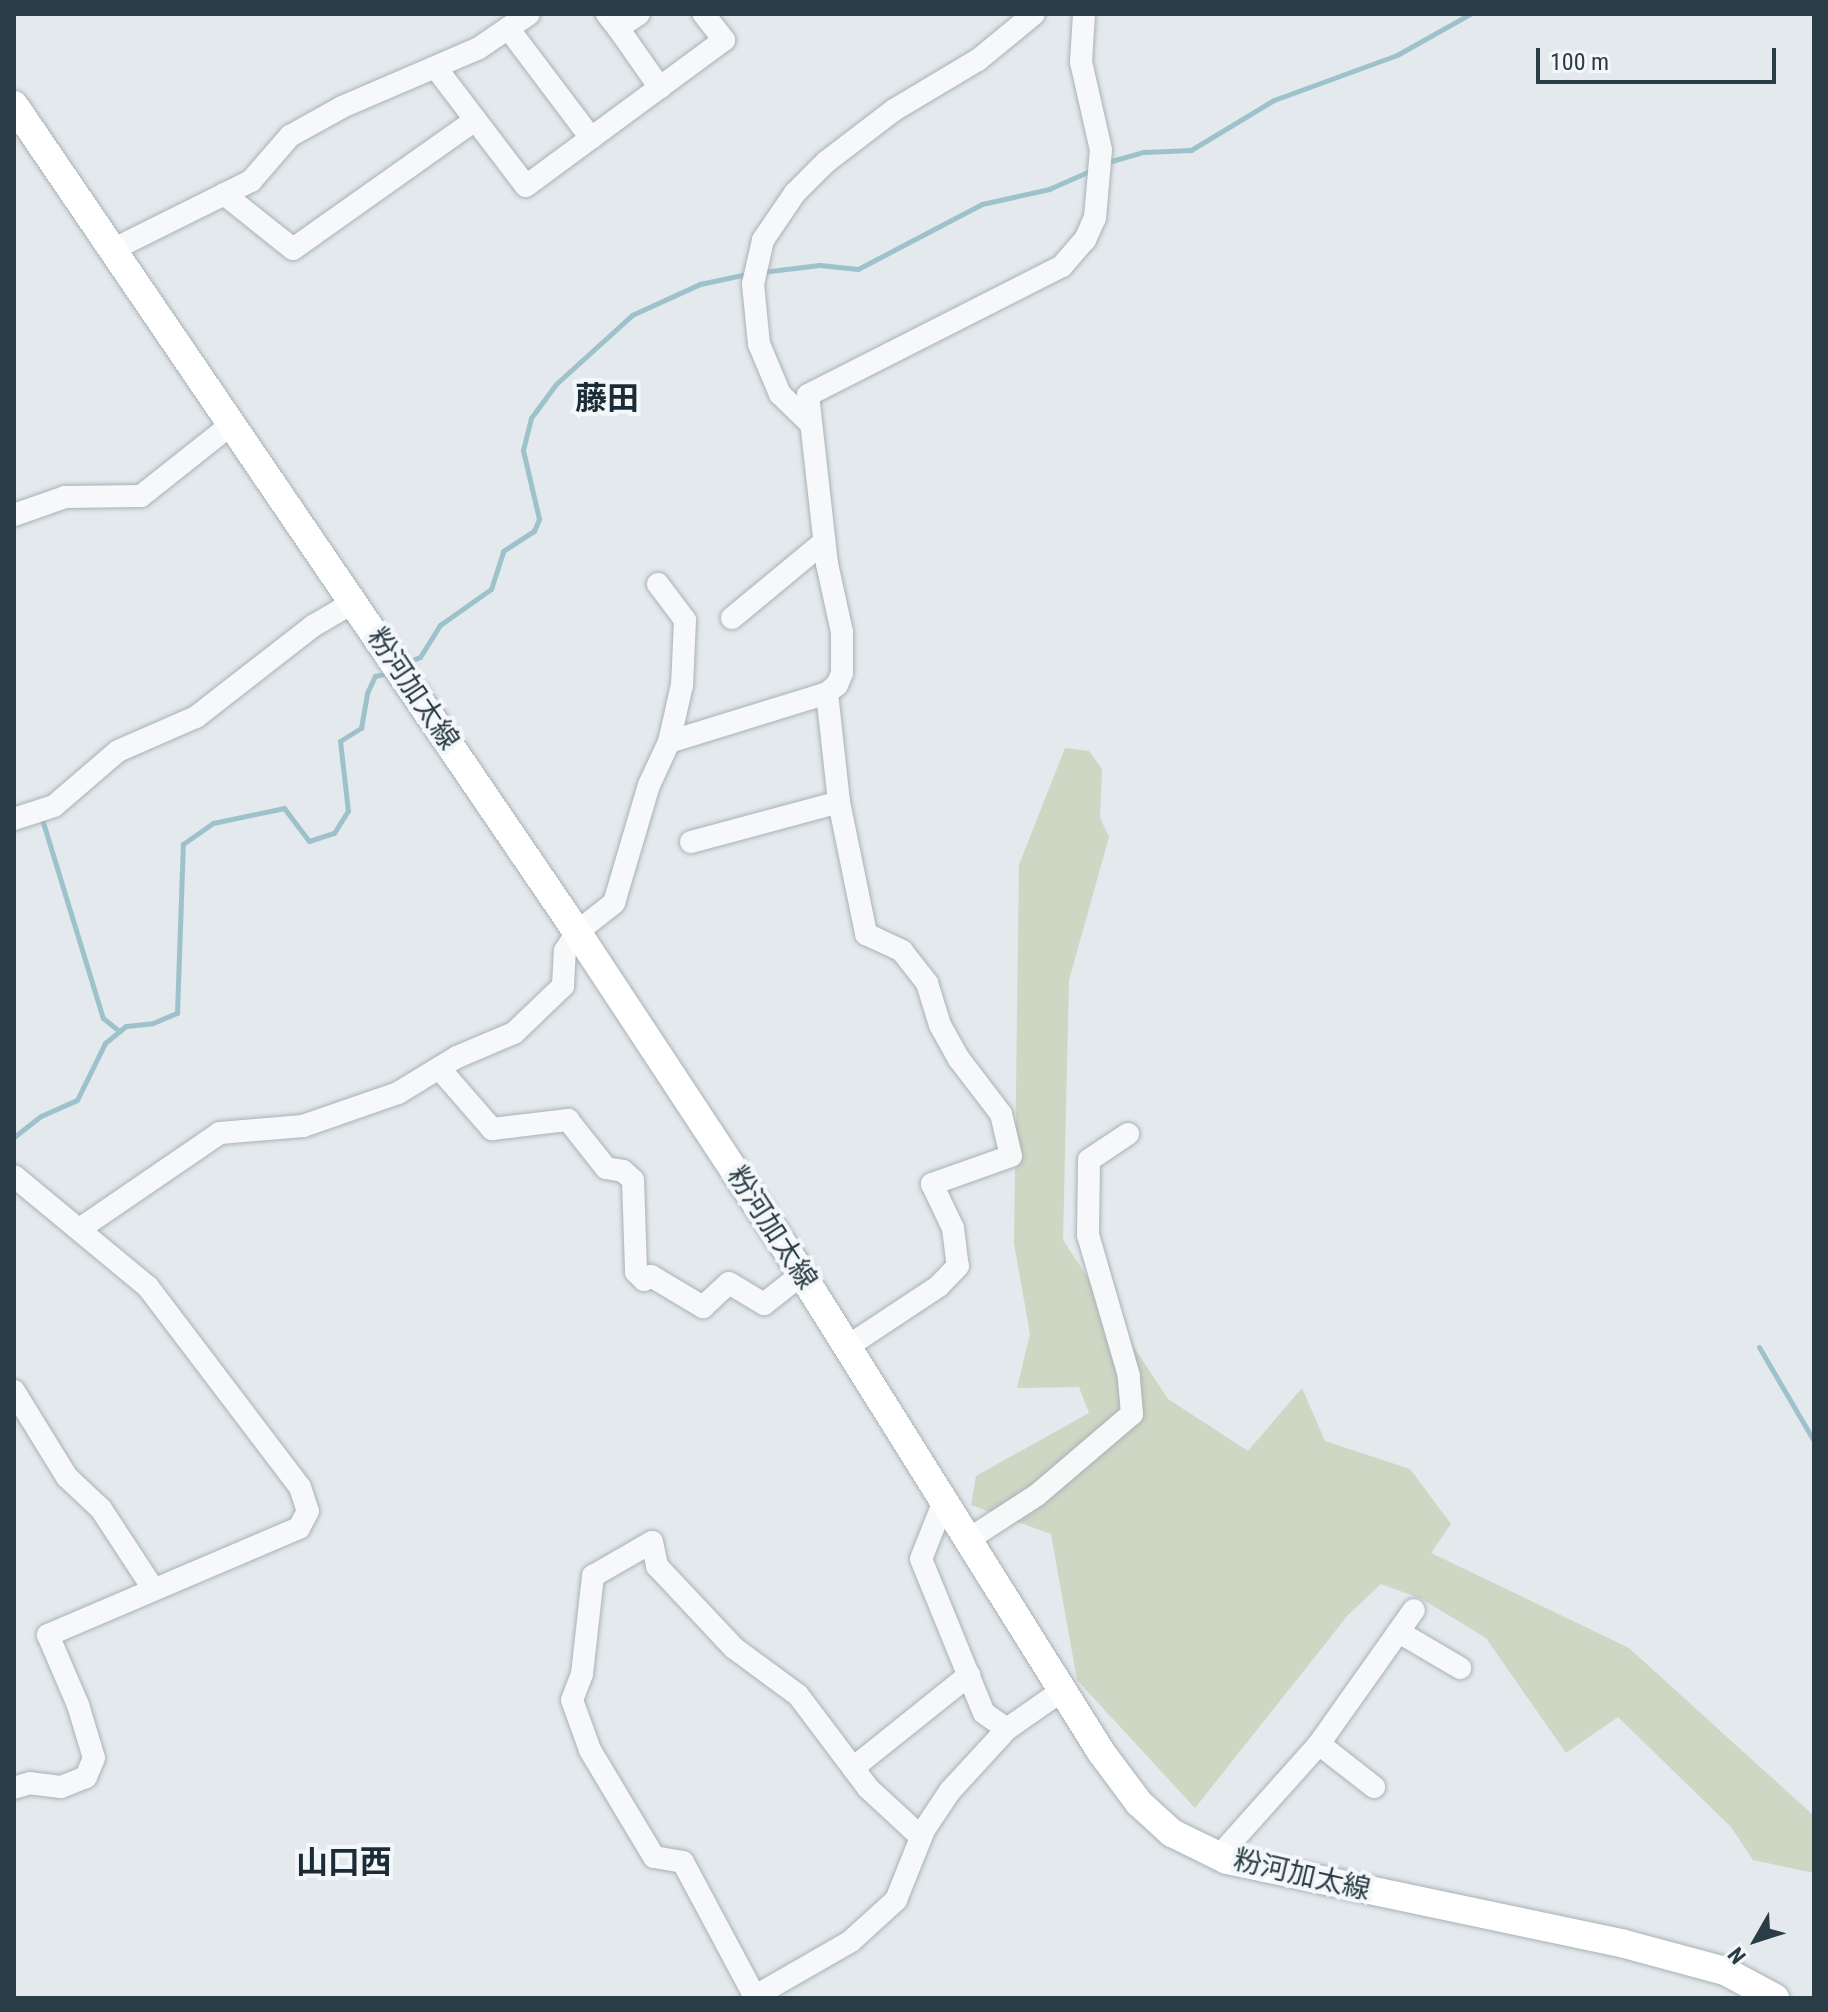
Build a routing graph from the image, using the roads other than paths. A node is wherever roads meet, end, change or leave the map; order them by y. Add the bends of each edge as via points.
1 (529, 14) edge
2 (639, 14) edge
3 (704, 14) edge
4 (1034, 14) edge
5 (1084, 14) edge
6 (612, 21) edge
7 (508, 28) junction
8 (436, 68) junction
9 (660, 88) junction
10 (14, 105) edge
11 (475, 120) junction
12 (591, 138) junction
13 (224, 194) junction
14 (114, 249) junction
15 (810, 423) junction
16 (232, 424) junction
17 (14, 515) edge
18 (824, 542) junction
19 (658, 584) dead end
20 (354, 602) junction
21 (732, 618) dead end
22 (827, 693) junction
23 (669, 742) junction
24 (839, 802) junction
25 (14, 819) edge
26 (691, 842) dead end
27 (577, 932) junction
28 (439, 1068) junction
29 (1128, 1134) dead end
30 (14, 1176) edge
31 (81, 1228) junction
32 (802, 1274) junction
33 (847, 1347) junction
34 (14, 1391) edge
35 (944, 1501) junction
36 (969, 1539) junction
37 (152, 1587) junction
38 (1414, 1610) dead end
39 (1399, 1632) junction
40 (1460, 1668) dead end
41 (969, 1675) junction
42 (1063, 1690) junction
43 (1007, 1729) junction
44 (1319, 1744) junction
45 (853, 1768) junction
46 (1374, 1787) dead end
47 (14, 1788) edge
48 (921, 1837) junction
49 (1219, 1856) junction
50 (754, 1997) edge
51 (1775, 1998) edge

1 - 7 street
2 - 6 street
3 - 9 street via 724,40
4 - 15 street via 978,60 894,110 826,162 763,240 755,273 759,344 780,394
5 - 15 street via 1081,62 1101,150 1095,218 1085,240 1062,266 808,395
6 - 9 street
7 - 8 street
7 - 12 street
8 - 11 street
8 - 13 street via 342,107 290,136 251,181
9 - 12 street
10 - 14 main road, 粉河加太線
11 - 12 street via 526,186
11 - 13 street via 293,249
13 - 14 street
14 - 16 main road, 粉河加太線
15 - 18 street
16 - 17 street via 141,496 65,497
16 - 20 main road, 粉河加太線
18 - 21 street
18 - 22 street via 842,632 842,673
19 - 23 street via 685,620 682,685
20 - 25 street via 313,626 196,717 118,751 54,806
20 - 27 main road, 粉河加太線
22 - 23 street
22 - 24 street
23 - 27 street via 649,785 614,903
24 - 26 street
24 - 33 street via 866,934 902,951 927,983 940,1025 959,1059 1001,1114 1011,1156 932,1184 953,1228 958,1266 939,1286
27 - 28 street via 565,951 563,986 542,1011 514,1033
27 - 32 main road, 粉河加太線
28 - 31 street via 398,1093 303,1126 220,1133
28 - 32 street via 492,1129 568,1120 606,1168 633,1180 636,1272 644,1280 651,1276 703,1307 729,1283 764,1304
29 - 36 street via 1089,1160 1088,1235 1129,1376 1132,1414 1037,1495
30 - 31 street
31 - 37 street via 148,1287 220,1377 255,1435 300,1487 308,1511 299,1528
32 - 33 main road, 粉河加太線
33 - 35 main road, 粉河加太線
34 - 37 street via 67,1477 101,1509
35 - 36 main road, 粉河加太線
35 - 41 street via 921,1559
36 - 42 main road, 粉河加太線
37 - 47 street via 48,1635 94,1758 86,1777 61,1787 30,1783
38 - 39 street
39 - 40 street
39 - 44 street
41 - 43 street via 984,1713
41 - 45 street
42 - 43 street
42 - 49 main road, 粉河加太線 via 1139,1803 1172,1833
43 - 48 street via 950,1791
44 - 46 street
44 - 49 street
45 - 48 street
45 - 50 street via 798,1695 734,1648 657,1566 652,1542 593,1576 582,1674 572,1700 590,1750 654,1857 683,1862
48 - 50 street via 896,1900 851,1941
49 - 51 main road, 粉河加太線 via 1621,1943 1725,1971

